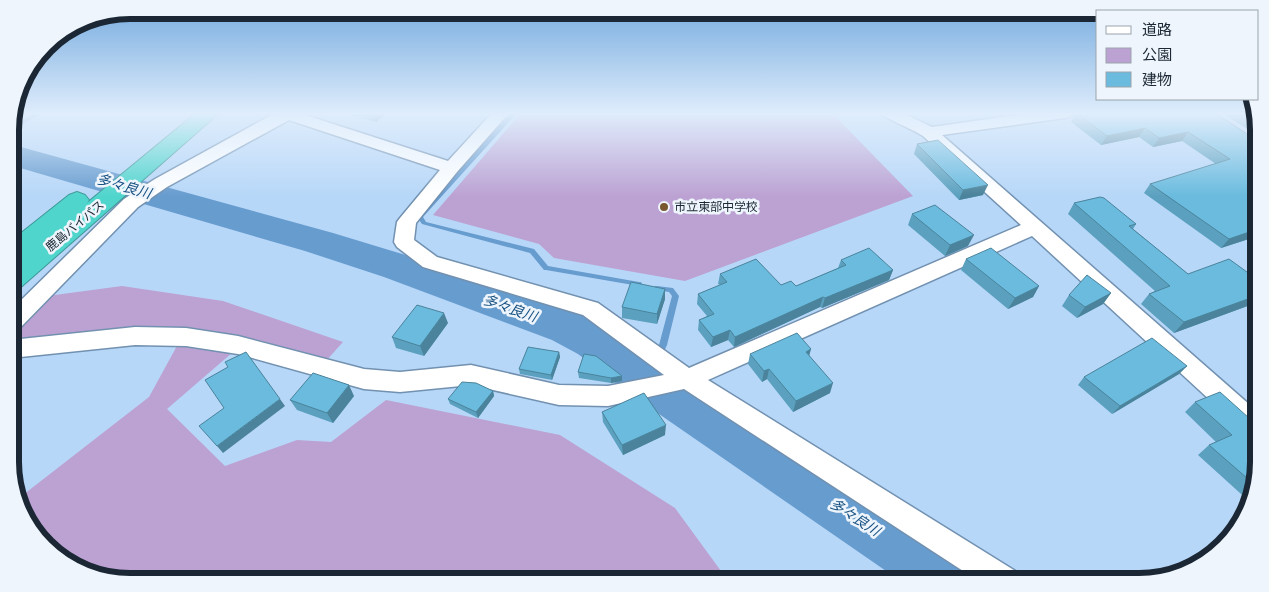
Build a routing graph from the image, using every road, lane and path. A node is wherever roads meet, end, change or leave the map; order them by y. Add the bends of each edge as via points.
1 (150, 141) edge
2 (176, 141) edge
3 (238, 141) edge
4 (368, 141) edge
5 (476, 141) edge
6 (939, 141) edge
7 (451, 168) junction
8 (1034, 227) junction
9 (19, 247) edge
10 (19, 273) edge
11 (19, 315) edge
12 (19, 348) edge
13 (669, 366) junction
14 (1250, 421) edge
15 (993, 573) edge

1 - 9 highway, 鹿島バイパス
2 - 10 highway, 鹿島バイパス
3 - 11 street via 131,203
4 - 7 street
5 - 7 street
6 - 8 street
7 - 13 street via 407,222 404,242 430,262 590,309
8 - 13 street
8 - 14 street
12 - 13 street via 135,336 186,338 238,345 364,379 400,382 472,375 558,395 608,396 638,391
13 - 15 street

